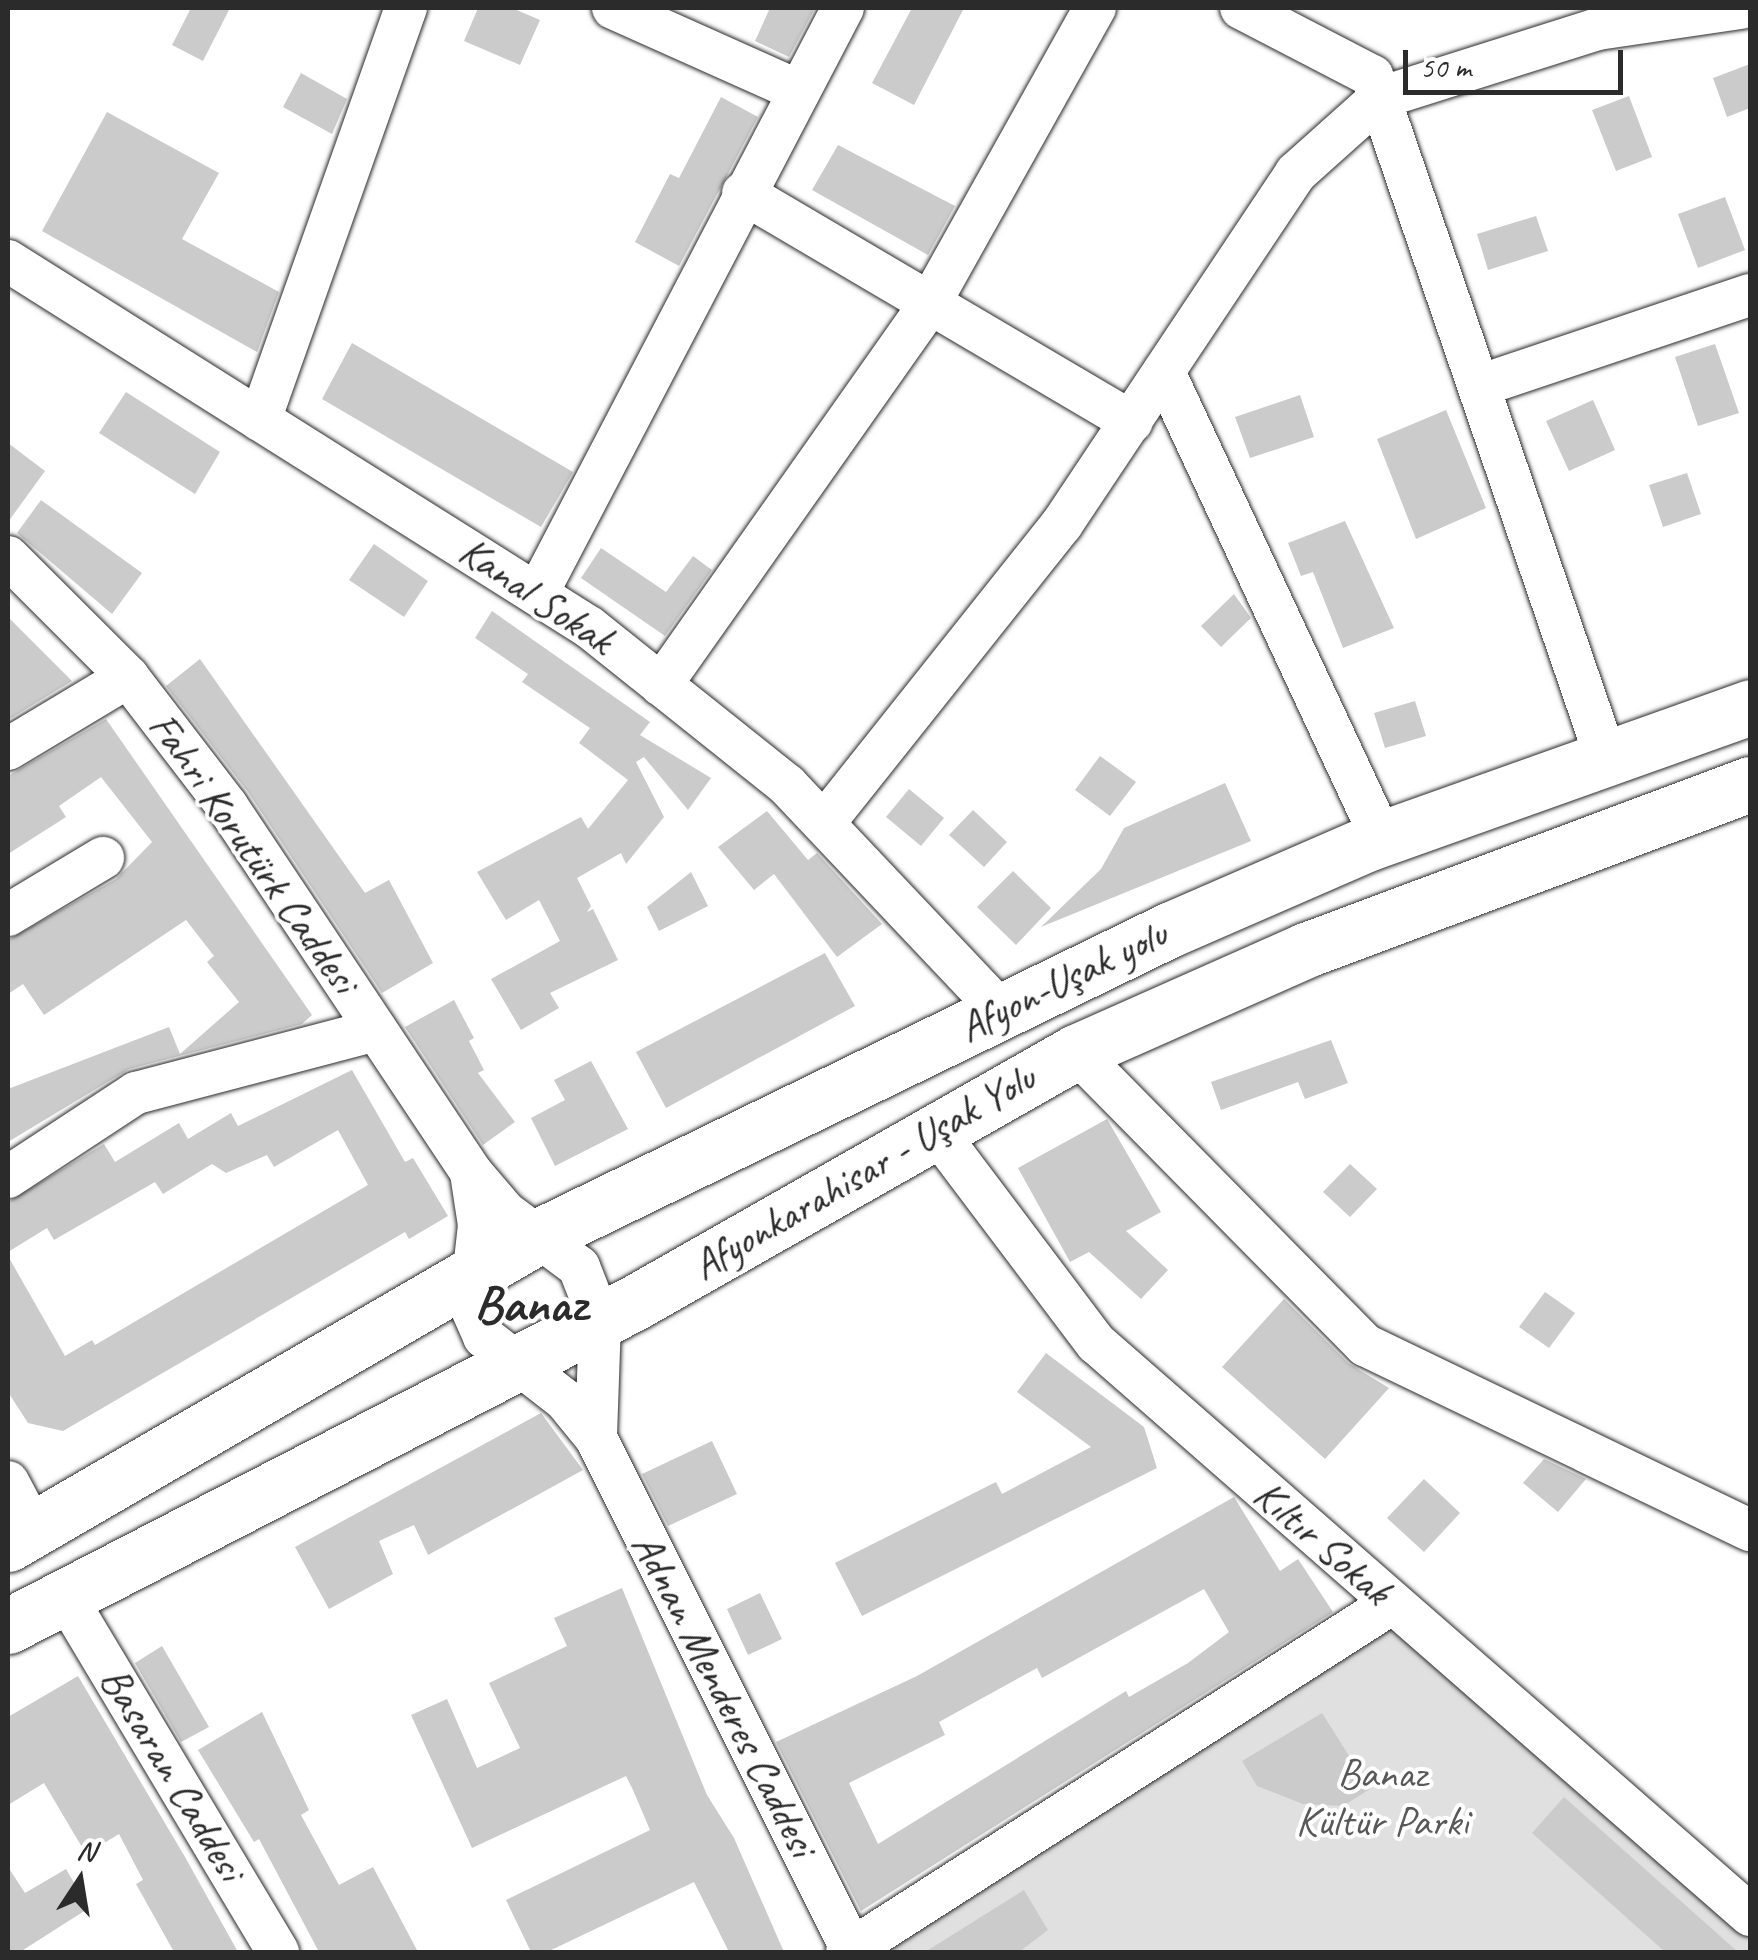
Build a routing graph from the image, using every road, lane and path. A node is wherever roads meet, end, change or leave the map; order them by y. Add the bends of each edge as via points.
1 (406, 8) edge
2 (613, 8) edge
3 (843, 8) edge
4 (1095, 8) edge
5 (1241, 8) edge
6 (1740, 8) edge
7 (796, 90) junction
8 (1380, 98) junction
9 (743, 193) junction
10 (8, 260) edge
11 (1750, 294) edge
12 (930, 303) junction
13 (1164, 372) junction
14 (1478, 386) junction
15 (260, 420) junction
16 (1131, 422) junction
17 (8, 556) edge
18 (537, 594) junction
19 (128, 677) junction
20 (661, 685) junction
21 (1750, 707) edge
22 (8, 750) edge
23 (1606, 758) junction
24 (1750, 784) edge
25 (824, 824) junction
26 (1382, 839) junction
27 (103, 858) dead end
28 (8, 915) edge
29 (1001, 1011) junction
30 (376, 1030) junction
31 (1076, 1052) junction
32 (936, 1132) junction
33 (472, 1172) junction
34 (8, 1177) edge
35 (536, 1238) junction
36 (469, 1274) junction
37 (600, 1321) junction
38 (517, 1364) junction
39 (596, 1438) junction
40 (8, 1482) edge
41 (1750, 1530) edge
42 (20, 1536) edge
43 (66, 1596) junction
44 (1390, 1604) junction
45 (8, 1626) edge
46 (1750, 1915) edge
47 (278, 1952) edge
48 (850, 1952) edge

1 - 15 street
2 - 7 street
3 - 7 street
4 - 12 street
5 - 8 street via 1372,76
6 - 8 street via 1598,30
7 - 9 street
8 - 13 street via 1296,173
8 - 14 street
9 - 12 street
9 - 18 street
10 - 15 street, Kanal Sokak
11 - 14 street
12 - 16 street
12 - 20 street
13 - 16 street
13 - 26 street
14 - 23 street
15 - 18 street, Kanal Sokak
16 - 25 street via 1062,524
17 - 19 street, Fahri Korutürk Caddesi
18 - 20 street, Kanal Sokak
19 - 22 street
19 - 30 street, Fahri Korutürk Caddesi via 228,806
20 - 25 street, Kanal Sokak
21 - 23 highway
23 - 26 highway, Afyon-Uşak yolu
24 - 31 highway, Afyonkarahisar - Uşak Yolu via 1306,950
25 - 29 street, Kanal Sokak
26 - 29 highway, Afyon-Uşak yolu
27 - 28 street
29 - 35 highway, Afyon-Uşak yolu
30 - 33 street, Fahri Korutürk Caddesi
30 - 34 street via 136,1093
31 - 32 highway, Afyonkarahisar - Uşak Yolu
31 - 41 street via 1364,1346
32 - 37 highway, Afyonkarahisar - Uşak Yolu
32 - 44 street, Kıltır Sokak via 1096,1343
33 - 35 street, Fahri Korutürk Caddesi
33 - 36 street via 479,1225
35 - 36 highway
35 - 37 street via 579,1267
36 - 38 street via 470,1305 484,1337
36 - 42 highway
37 - 38 highway, Afyonkarahisar - Uşak Yolu
37 - 39 street
38 - 39 street, Adnan Menderes Caddesi via 566,1400
38 - 43 highway, Afyonkarahisar - Uşak Yolu
39 - 48 street, Adnan Menderes Caddesi
40 - 42 street
43 - 45 highway, Afyonkarahisar - Uşak Yolu
43 - 47 street, Basaran Caddesi
44 - 46 street, Kıltır Sokak
44 - 48 street

